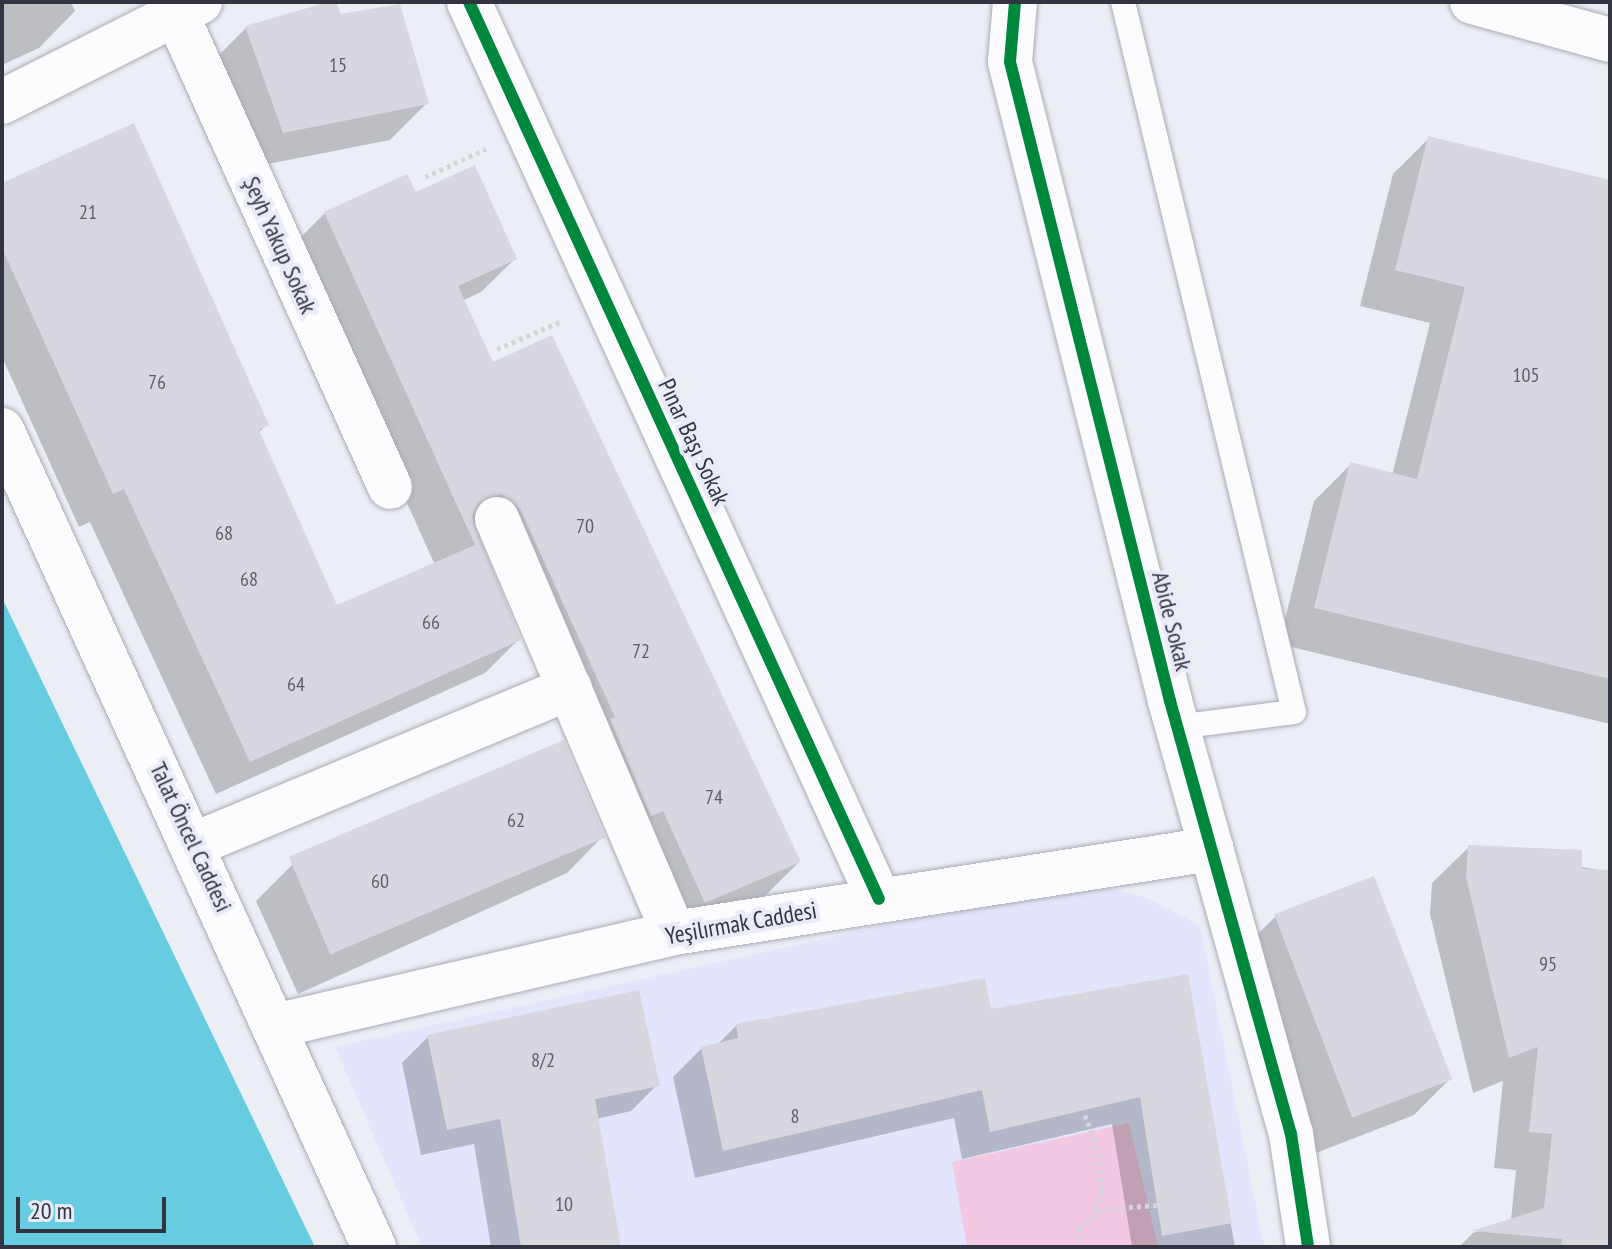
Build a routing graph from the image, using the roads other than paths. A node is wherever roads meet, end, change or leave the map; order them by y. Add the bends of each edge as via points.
1 (469, 2) edge
2 (1015, 2) edge
3 (1123, 2) edge
4 (1472, 2) edge
5 (182, 6) edge
6 (1610, 40) edge
7 (2, 102) edge
8 (2, 430) edge
9 (390, 487) dead end
10 (497, 519) dead end
11 (570, 688) junction
12 (1177, 727) junction
13 (195, 844) junction
14 (1211, 849) junction
15 (879, 899) junction
16 (674, 933) junction
17 (275, 1026) junction
18 (374, 1247) edge
19 (1308, 1247) edge

1 - 15 street, Pınar Başı Sokak
2 - 12 street, Abide Sokak via 1010,62
3 - 12 lane via 1294,712
4 - 6 street
5 - 7 street
5 - 9 street, Şeyh Yakup Sokak
8 - 13 street, Talat Öncel Caddesi
10 - 11 street
11 - 13 street
11 - 16 street
12 - 14 street, Abide Sokak
13 - 17 street, Talat Öncel Caddesi
14 - 15 street, Yeşilırmak Caddesi
14 - 19 street, Abide Sokak via 1291,1134
15 - 16 street, Yeşilırmak Caddesi
16 - 17 street, Yeşilırmak Caddesi
17 - 18 street, Talat Öncel Caddesi

